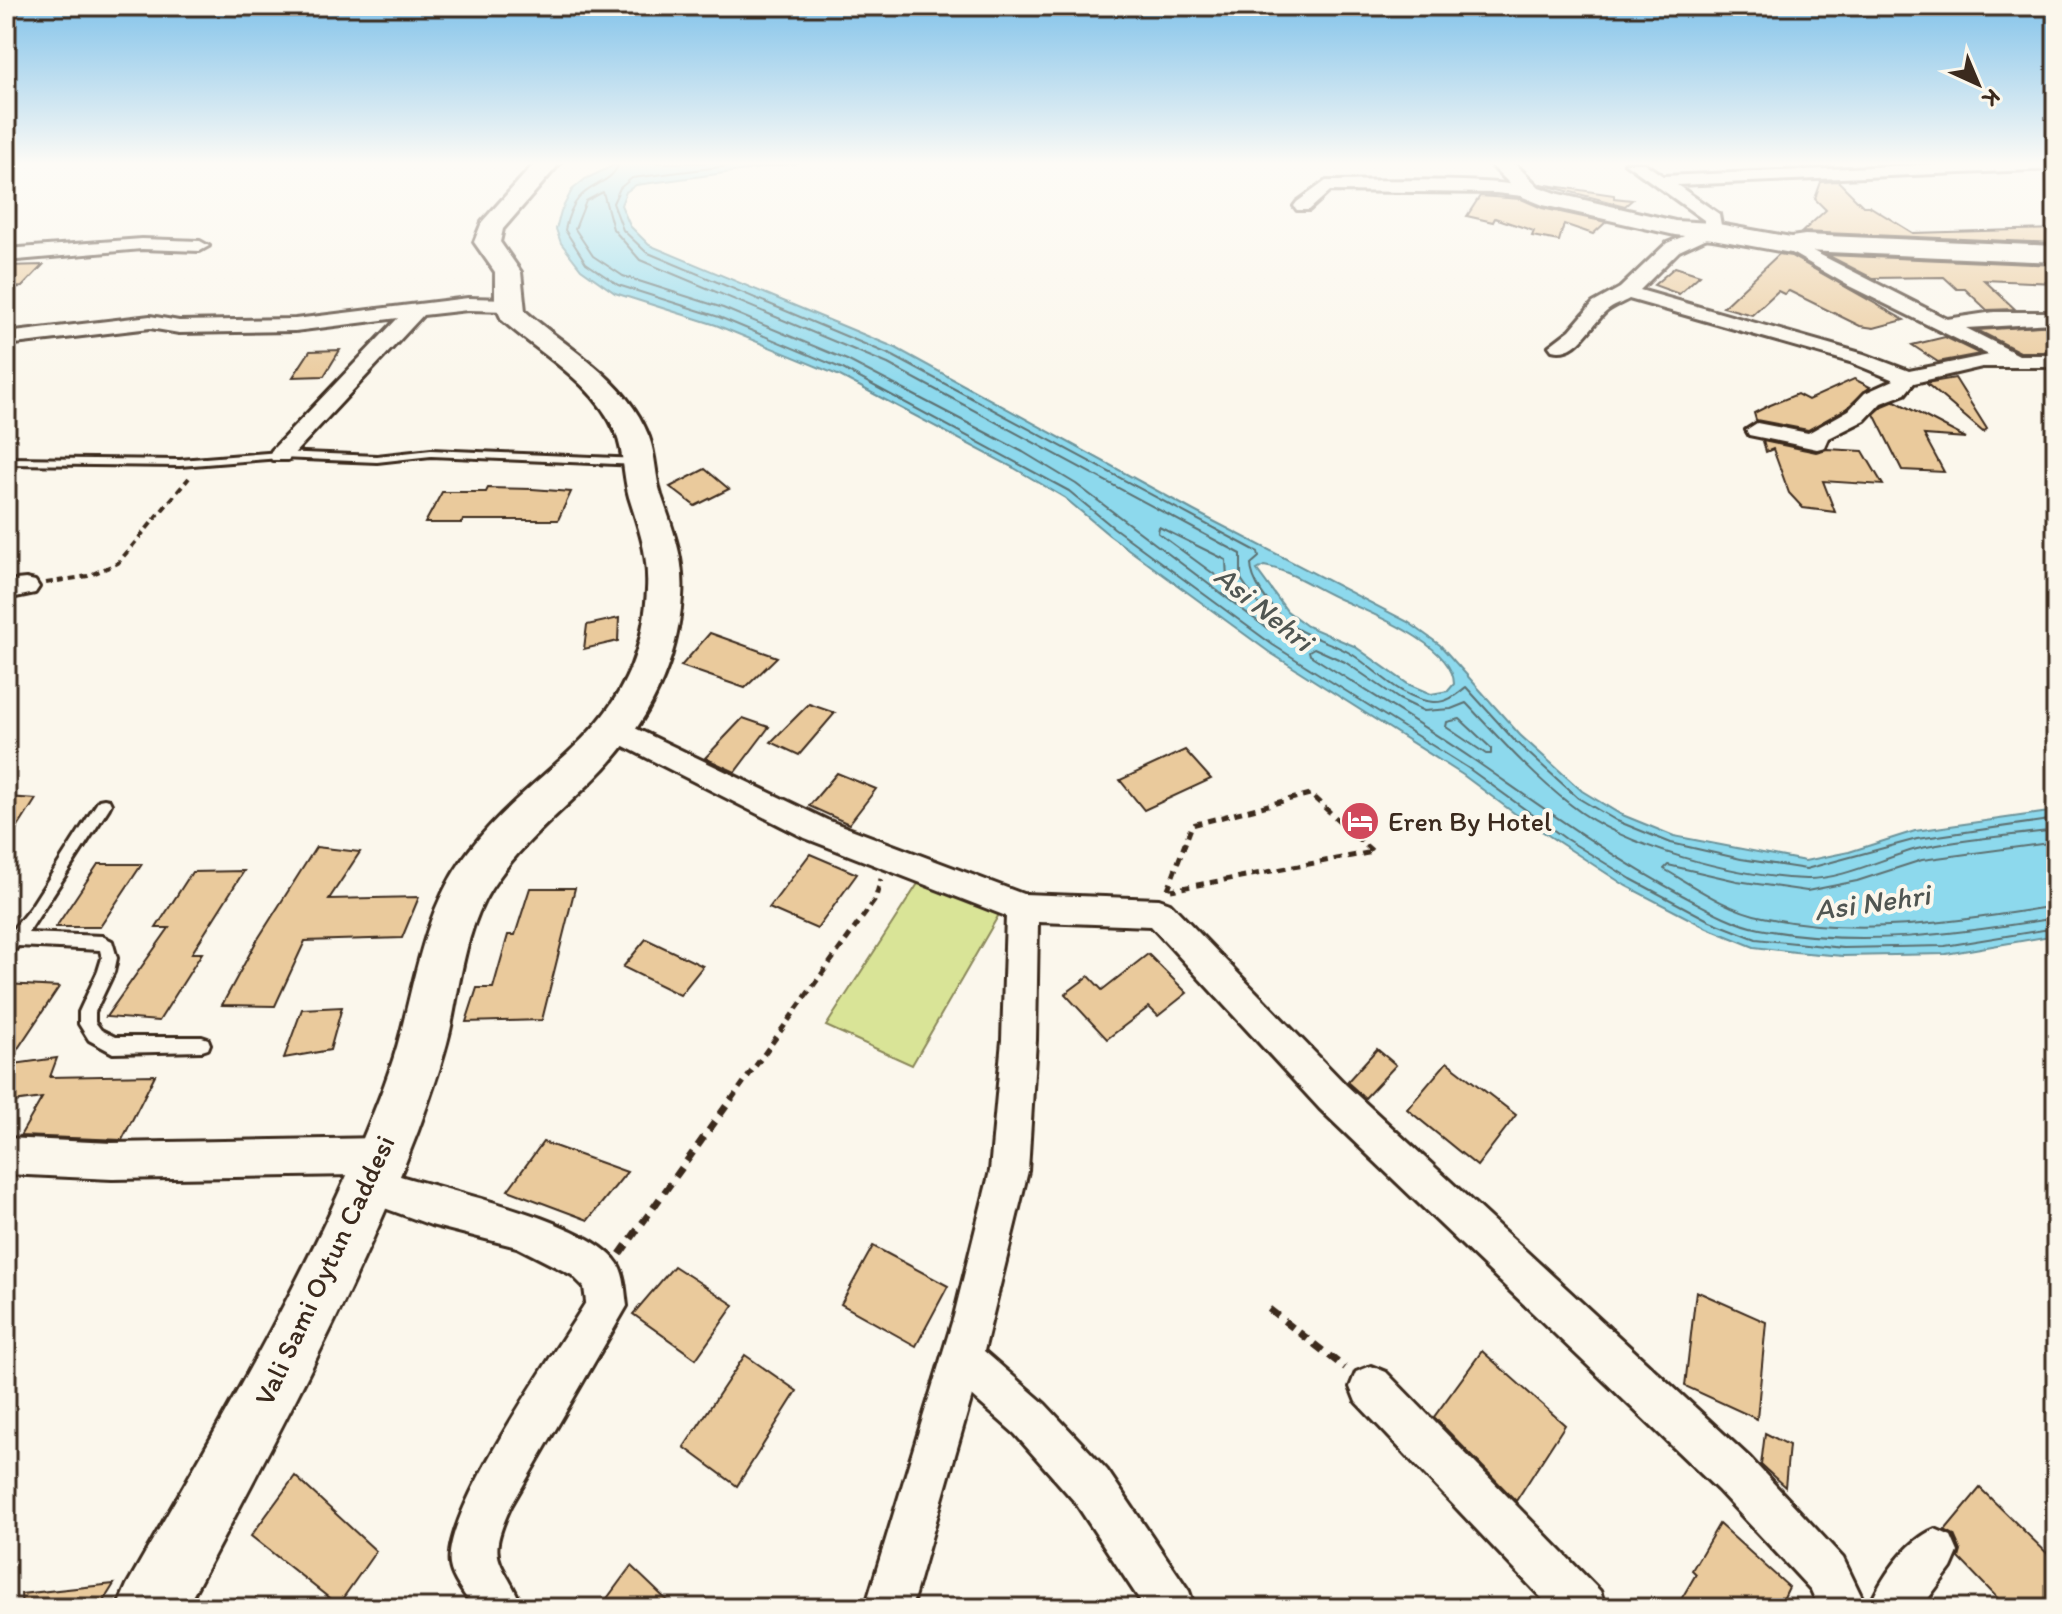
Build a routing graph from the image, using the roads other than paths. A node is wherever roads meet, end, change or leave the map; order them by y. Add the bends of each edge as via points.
1 (487, 238) edge
2 (1695, 238) edge
3 (1754, 238) edge
4 (1791, 245) junction
5 (200, 246) dead end
6 (2056, 254) edge
7 (6, 255) edge
8 (1627, 292) junction
9 (509, 305) junction
10 (416, 311) junction
11 (2052, 317) dead end
12 (1943, 325) junction
13 (6, 339) edge
14 (1559, 346) dead end
15 (2015, 360) junction
16 (2056, 361) edge
17 (1907, 378) junction
18 (1757, 430) dead end
19 (280, 455) junction
20 (6, 461) edge
21 (639, 462) junction
22 (616, 730) junction
23 (104, 804) dead end
24 (1022, 908) junction
25 (10, 944) edge
26 (202, 1044) dead end
27 (6, 1156) edge
28 (376, 1170) junction
29 (961, 1358) junction
30 (1371, 1387) road end
31 (1935, 1552) dead end
32 (150, 1608) edge
33 (500, 1608) edge
34 (888, 1608) edge
35 (1172, 1608) edge
36 (1583, 1608) edge
37 (1844, 1608) edge
38 (1892, 1608) edge

1 - 9 street via 508,272
2 - 8 street via 1673,247
3 - 4 street
4 - 6 street
4 - 12 street
5 - 7 street via 142,244
8 - 14 street via 1600,307
8 - 17 street via 1857,358
9 - 10 street
9 - 21 street, Vali Sami Oytun Caddesi via 521,322 607,392 632,433
10 - 13 street via 295,325 179,327 150,322
10 - 19 street
11 - 12 street
12 - 15 street
15 - 16 street
15 - 17 street via 1982,361
17 - 18 street via 1897,389 1873,398 1857,415 1818,435 1817,442
19 - 20 lane via 203,462
19 - 21 lane via 377,459 431,453
21 - 22 street, Vali Sami Oytun Caddesi via 665,563 663,614 645,683
22 - 24 street via 816,829
22 - 28 street, Vali Sami Oytun Caddesi via 499,845 475,877 453,925 418,1058
23 - 25 lane
24 - 29 street via 1009,1171
24 - 37 street via 1164,902 1333,1097 1734,1474 1827,1574
25 - 26 lane via 102,943 109,964 87,1008 89,1028 113,1045
27 - 28 street
28 - 32 street, Vali Sami Oytun Caddesi via 259,1409
28 - 33 street via 431,1206 522,1229 586,1261 603,1277 607,1306 476,1530 473,1565
29 - 34 street
29 - 35 street via 1030,1419 1091,1486
30 - 36 street
31 - 38 street

